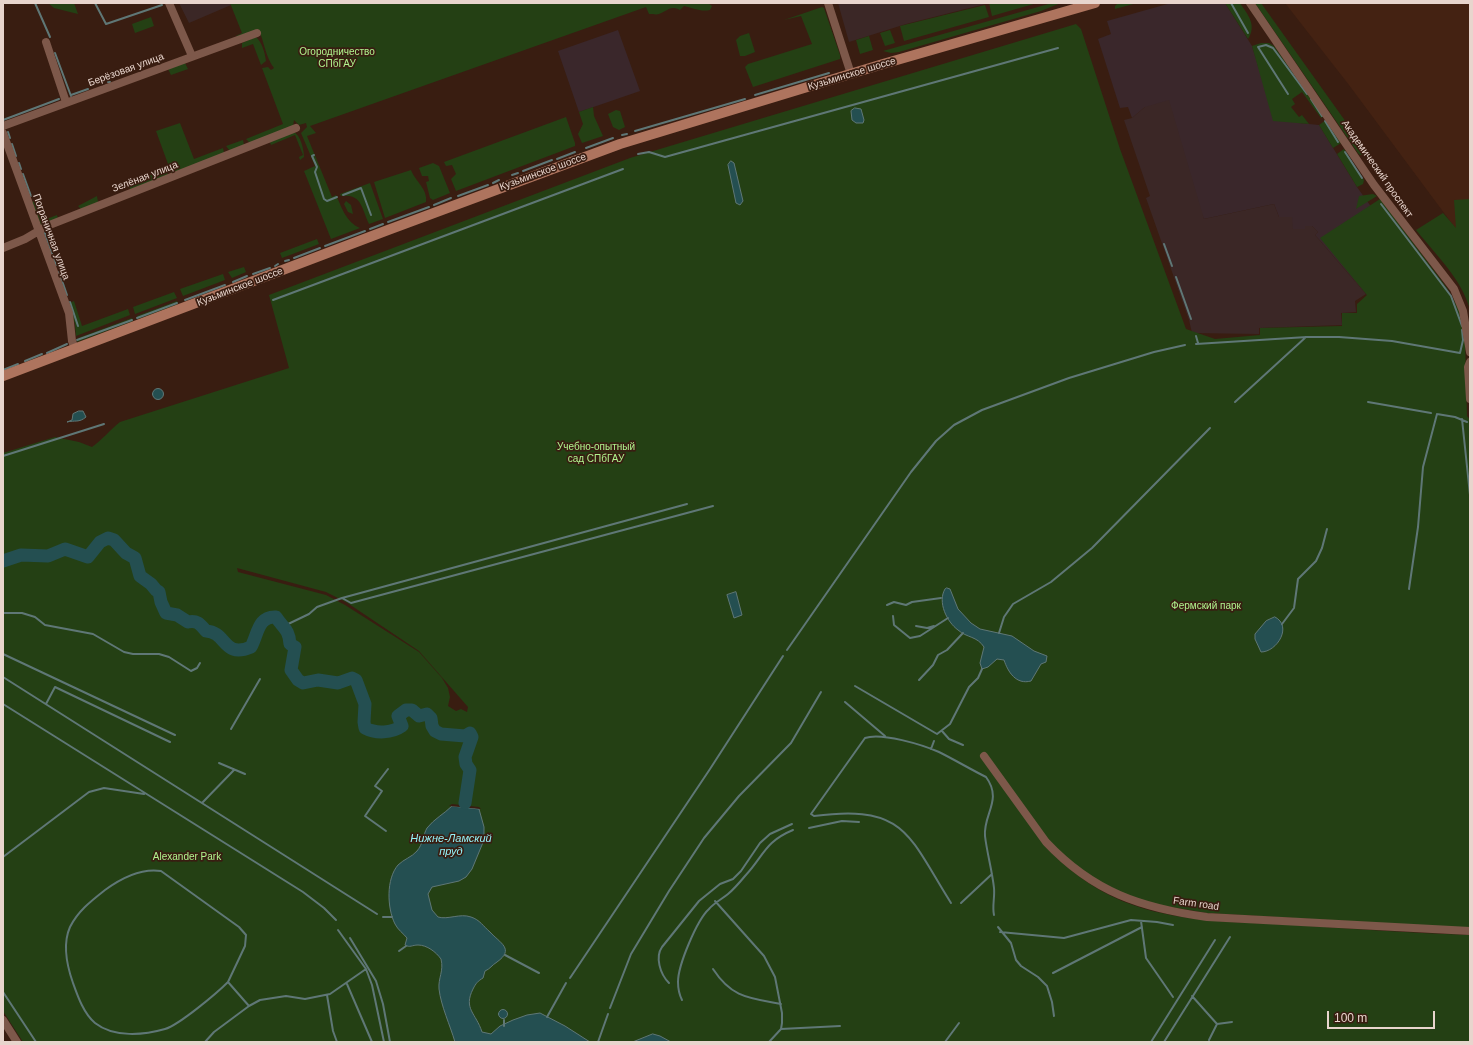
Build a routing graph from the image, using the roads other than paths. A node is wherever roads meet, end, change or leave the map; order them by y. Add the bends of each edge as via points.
1 (169, 3) edge
2 (828, 3) edge
3 (1095, 3) edge
4 (1250, 3) edge
5 (257, 33) dead end
6 (46, 42) dead end
7 (192, 56) junction
8 (851, 74) junction
9 (66, 102) junction
10 (3, 126) edge
11 (296, 128) dead end
12 (3, 133) edge
13 (38, 230) junction
14 (3, 248) edge
15 (75, 349) junction
16 (1470, 352) edge
17 (1470, 362) edge
18 (3, 376) edge
19 (1470, 399) edge
20 (984, 756) dead end
21 (1470, 932) edge
22 (3, 1020) edge
23 (17, 1042) edge

1 - 7 street
2 - 8 street
3 - 8 main road, Кузьминское шоссе
4 - 16 street, Академический проспект via 1374,185 1450,283 1463,311
5 - 7 street, Берёзовая улица
6 - 9 street
7 - 9 street, Берёзовая улица
8 - 15 main road, Кузьминское шоссе via 583,157
9 - 10 street, Берёзовая улица
11 - 13 street, Зелёная улица
12 - 13 street, Пограничная улица
13 - 14 street, Зелёная улица via 35,234
13 - 15 street, Пограничная улица via 69,313
15 - 18 main road, Кузьминское шоссе
17 - 19 street
20 - 21 street, Farm road via 1053,851 1094,883 1129,900 1169,911 1207,917
22 - 23 street

